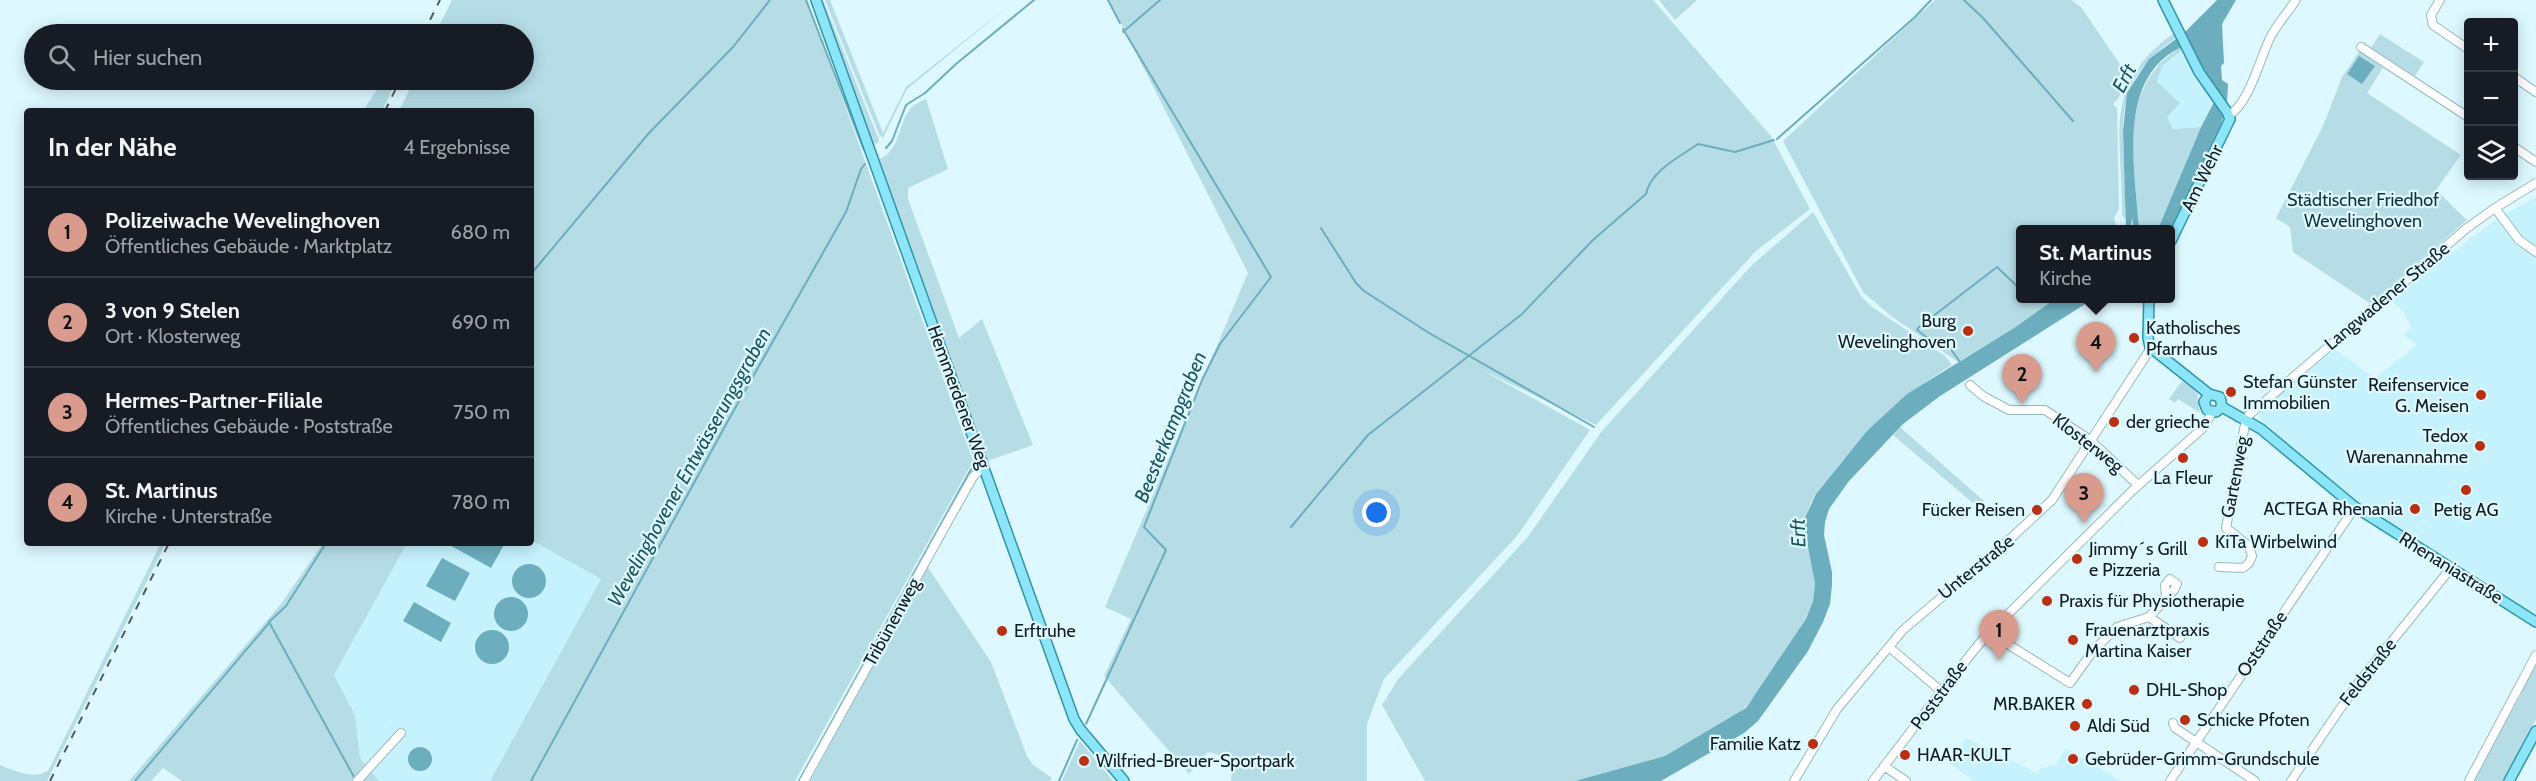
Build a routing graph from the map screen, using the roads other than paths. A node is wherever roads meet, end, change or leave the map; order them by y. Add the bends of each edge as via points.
1 (816, 0) edge
2 (2163, 0) edge
3 (2296, 0) edge
4 (2440, 0) edge
5 (2464, 46) edge
6 (2361, 47) dead end
7 (2518, 80) edge
8 (2536, 92) edge
9 (2227, 112) junction
10 (2464, 114) edge
11 (2518, 150) edge
12 (2536, 162) edge
13 (2536, 183) edge
14 (2495, 208) junction
15 (2175, 233) edge
16 (2536, 252) edge
17 (2149, 303) edge
18 (2151, 348) junction
19 (1970, 385) dead end
20 (2209, 394) junction
21 (2222, 407) junction
22 (2212, 412) junction
23 (2246, 419) junction
24 (2090, 440) junction
25 (984, 466) junction
26 (2138, 485) junction
27 (2355, 507) junction
28 (2218, 567) dead end
29 (2451, 568) junction
30 (2166, 598) dead end
31 (2149, 617) junction
32 (2536, 622) edge
33 (1990, 633) junction
34 (2180, 639) dead end
35 (1889, 647) junction
36 (2536, 655) edge
37 (1941, 691) junction
38 (2173, 723) dead end
39 (2536, 731) edge
40 (401, 733) dead end
41 (2196, 742) junction
42 (1884, 766) junction
43 (357, 781) edge
44 (804, 781) edge
45 (1124, 781) edge
46 (1794, 781) edge
47 (1873, 781) edge
48 (1906, 781) edge
49 (2170, 781) edge
50 (2254, 781) edge
51 (2290, 781) edge
52 (2469, 781) edge
53 (2510, 781) edge

1 - 25 main road, Hemmerdener Weg
2 - 9 main road via 2185,46
3 - 9 street, Am Wehr via 2270,38 2256,75 2236,110
4 - 5 street via 2431,15 2433,25
6 - 10 street
7 - 8 street
9 - 15 main road, Am Wehr via 2229,123
11 - 12 street
13 - 14 street, Langwadener Straße
14 - 16 street via 2519,240
14 - 23 street, Langwadener Straße via 2404,280
17 - 18 main road
18 - 20 main road
18 - 24 street, Unterstraße
19 - 24 street, Klosterweg via 2009,410 2045,410
20 - 21 main road via 2220,397
20 - 22 main road via 2204,405
21 - 22 main road
21 - 23 main road, Rhenaniastraße
22 - 26 street, Poststraße via 2201,430
23 - 27 main road, Rhenaniastraße
23 - 28 street, Gartenweg via 2226,528 2249,546 2252,556 2243,567
24 - 26 street, Klosterweg
24 - 35 street, Unterstraße via 2048,505 1913,620
25 - 44 street, Tribünenweg via 973,477
25 - 45 main road, Hemmerdener Weg via 1074,718
26 - 33 street, Poststraße
27 - 29 main road, Rhenaniastraße
27 - 41 street, Oststraße
29 - 32 main road, Rhenaniastraße
29 - 51 street, Feldstraße via 2345,700
30 - 31 street
31 - 33 street via 2117,627 2070,683
31 - 34 street
33 - 37 street, Poststraße
35 - 37 street
35 - 46 street, Unterstraße via 1837,709
36 - 52 street
37 - 42 street, Poststraße
38 - 41 street
39 - 53 main road
40 - 43 street
41 - 49 street, Oststraße
41 - 50 street
42 - 47 street, Poststraße
42 - 48 street

